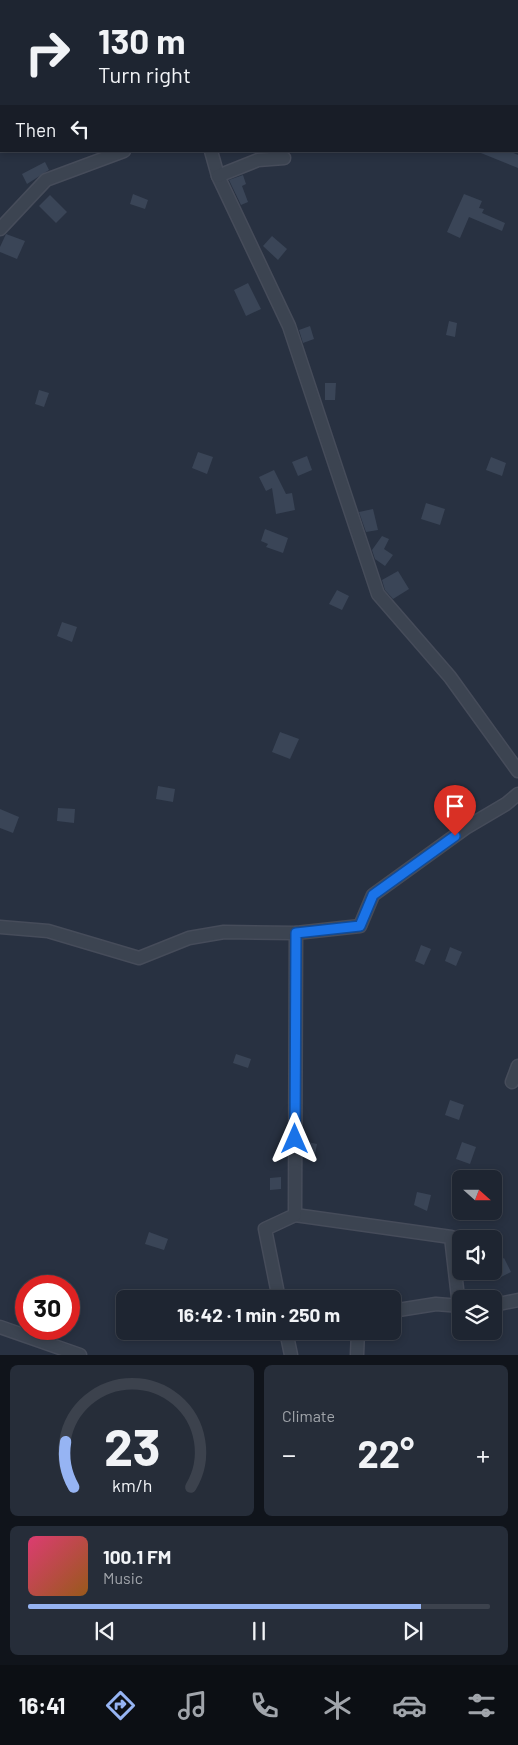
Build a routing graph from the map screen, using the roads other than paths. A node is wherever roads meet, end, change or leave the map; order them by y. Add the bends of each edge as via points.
1 (121, 152) edge
2 (211, 152) edge
3 (284, 158) dead end
4 (218, 176) junction
5 (0, 229) edge
6 (518, 771) edge
7 (518, 794) edge
8 (0, 927) edge
9 (296, 933) junction
10 (518, 1066) edge
11 (512, 1082) dead end
12 (294, 1215) junction
13 (277, 1290) edge
14 (458, 1290) edge
15 (518, 1300) edge
16 (502, 1303) edge
17 (452, 1305) edge
18 (401, 1310) edge
19 (0, 1327) edge
20 (288, 1340) edge
21 (358, 1340) edge
22 (80, 1355) edge
23 (291, 1355) edge
24 (357, 1355) edge

1 - 5 street via 46,180
2 - 4 street
3 - 4 street via 258,160
4 - 6 street via 289,326 378,594 450,677
7 - 9 street via 373,895 360,926
8 - 9 street via 48,931 139,958 188,938 224,932
9 - 12 street
10 - 11 street
12 - 13 street via 265,1229
12 - 14 street via 451,1237
15 - 16 street
17 - 18 street via 436,1304
19 - 22 street
20 - 23 street
21 - 24 street

